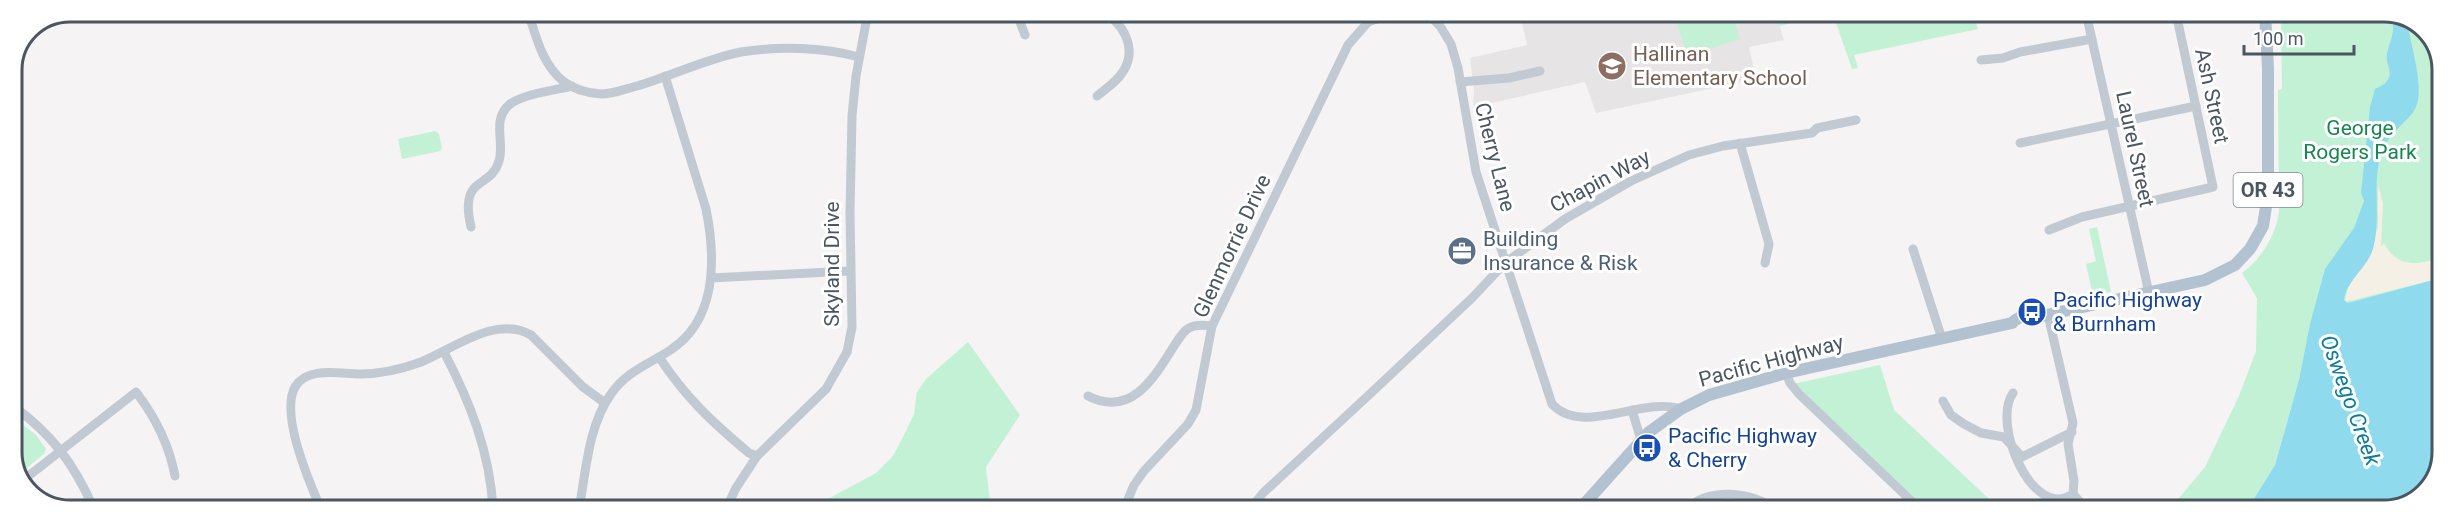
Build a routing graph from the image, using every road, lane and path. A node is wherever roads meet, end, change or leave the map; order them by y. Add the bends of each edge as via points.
1 (531, 22) edge
2 (866, 22) edge
3 (1020, 22) edge
4 (1116, 22) edge
5 (1368, 22) edge
6 (1435, 22) edge
7 (2088, 22) edge
8 (2178, 22) edge
9 (2265, 22) edge
10 (1025, 35) dead end
11 (2092, 39) junction
12 (859, 57) junction
13 (1981, 60) dead end
14 (1540, 71) dead end
15 (665, 76) junction
16 (1460, 82) junction
17 (572, 86) junction
18 (1097, 96) dead end
19 (2196, 106) junction
20 (1856, 120) dead end
21 (2112, 124) junction
22 (1740, 143) junction
23 (2020, 143) dead end
24 (461, 187) dead end
25 (472, 191) junction
26 (2129, 208) junction
27 (471, 227) dead end
28 (2049, 230) dead end
29 (1913, 249) dead end
30 (1506, 263) junction
31 (1765, 263) dead end
32 (850, 271) junction
33 (711, 278) junction
34 (2149, 293) junction
35 (2045, 316) junction
36 (1212, 326) junction
37 (1942, 339) junction
38 (444, 352) junction
39 (659, 357) junction
40 (1786, 373) junction
41 (2013, 393) dead end
42 (1088, 396) dead end
43 (1943, 401) dead end
44 (605, 403) junction
45 (1681, 409) junction
46 (1632, 410) junction
47 (23, 413) edge
48 (2072, 432) junction
49 (1641, 440) junction
50 (2011, 444) junction
51 (61, 450) junction
52 (757, 456) junction
53 (29, 475) edge
54 (175, 476) dead end
55 (2073, 494) junction
56 (90, 500) edge
57 (317, 500) edge
58 (492, 500) edge
59 (581, 500) edge
60 (730, 500) edge
61 (1128, 500) edge
62 (1258, 500) edge
63 (1588, 500) edge
64 (1698, 500) edge
65 (1759, 500) edge
66 (1911, 500) edge
67 (2052, 500) edge
68 (2065, 500) edge
69 (2078, 500) edge

1 - 17 street via 543,56 556,74
2 - 12 street, Skyland Drive
3 - 10 street
4 - 18 street via 1129,48 1124,70
5 - 36 street, Glenmorrie Drive via 1348,45
6 - 16 street, Cherry Lane via 1447,35
7 - 11 street, Laurel Street
8 - 19 street, Ash Street
9 - 34 main road, Pacific Highway / OR 43 via 2268,194 2260,232 2250,249 2226,271
11 - 13 street
11 - 21 street, Laurel Street
12 - 15 street via 829,51 760,50
12 - 32 street, Skyland Drive via 852,116
14 - 16 street
15 - 17 street via 610,93 590,93
15 - 33 street via 706,209
16 - 30 street, Cherry Lane via 1471,153
17 - 25 street via 508,106 498,129 499,161
19 - 21 street
19 - 26 street, Ash Street via 2212,187
20 - 22 street, Chapin Way via 1816,128 1812,134
21 - 23 street
21 - 26 street, Laurel Street
22 - 30 street, Chapin Way via 1689,155 1631,181 1565,219
22 - 31 street via 1769,244
24 - 25 street
25 - 27 street via 468,205
26 - 28 street via 2082,217
26 - 34 street, Laurel Street
29 - 37 street
30 - 46 street, Cherry Lane via 1552,404 1573,417
30 - 62 street, Chapin Way
32 - 33 street
32 - 52 street, Skyland Drive via 852,327 842,363 826,389
33 - 39 street via 691,333
34 - 35 main road, Pacific Highway / OR 43
35 - 37 main road, Pacific Highway / OR 43 via 2017,326 2012,323
35 - 48 street via 2073,423
36 - 42 street via 1195,325 1182,333 1145,387 1132,398 1112,403
36 - 61 street, Glenmorrie Drive via 1196,410 1144,471
37 - 40 main road, Pacific Highway / OR 43
38 - 44 street via 497,329 523,330 544,345 588,392
38 - 57 street via 397,370 309,376 295,387 290,409
38 - 58 street via 468,400 481,438
39 - 44 street via 629,373
39 - 52 street via 704,415 748,453
40 - 45 main road, Pacific Highway / OR 43 via 1723,390
40 - 66 street via 1799,394
41 - 50 street via 2007,402 2006,419
43 - 50 street via 1951,415 1964,424 1981,433 2002,436
44 - 59 street via 593,435
45 - 46 street, Cherry Lane via 1672,406
45 - 49 main road, Pacific Highway / OR 43
46 - 49 street
47 - 51 street
48 - 50 street via 2025,457 2019,456
48 - 55 street via 2068,444
49 - 63 main road, Pacific Highway / OR 43
50 - 67 street via 2028,480
51 - 53 street
51 - 54 street via 136,392 161,430
51 - 56 street
52 - 60 street, Skyland Drive
55 - 68 street
55 - 69 street
64 - 65 street via 1743,495

